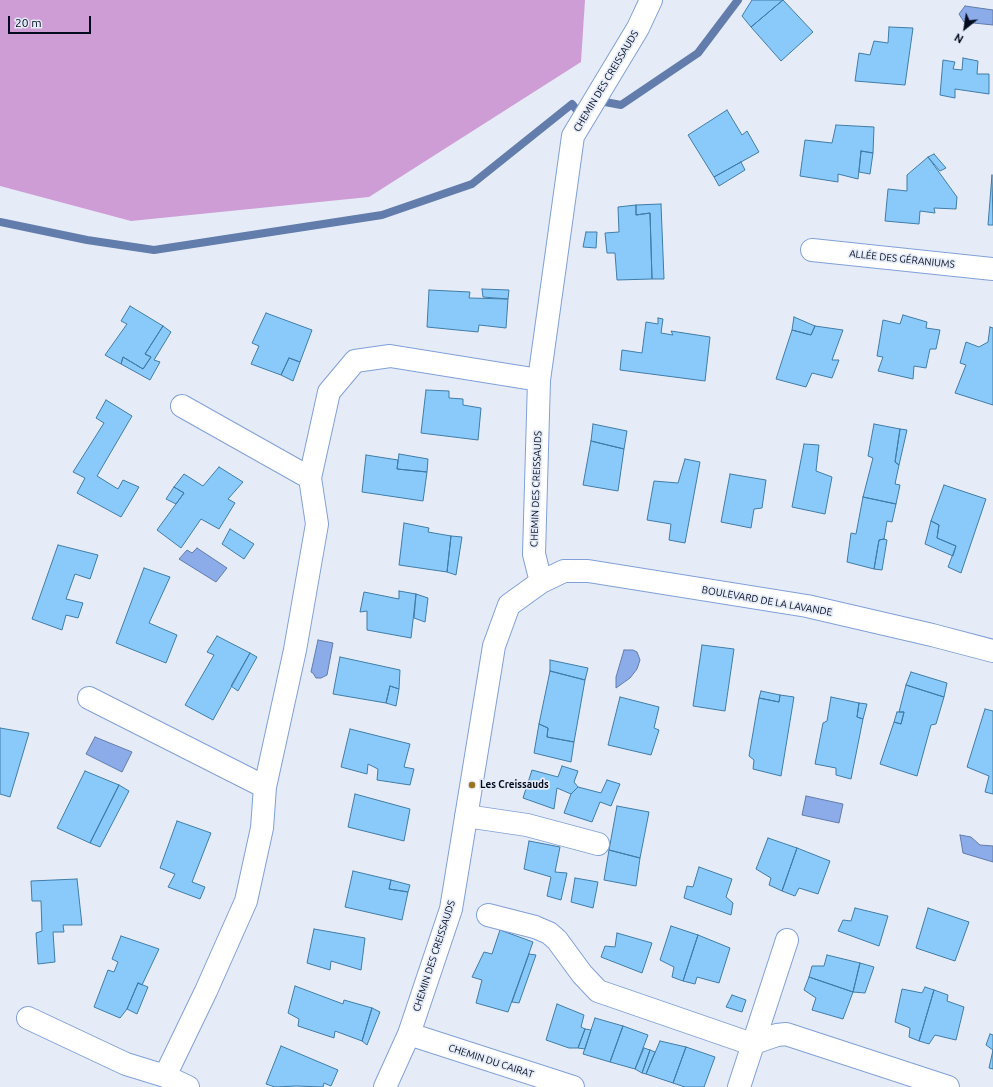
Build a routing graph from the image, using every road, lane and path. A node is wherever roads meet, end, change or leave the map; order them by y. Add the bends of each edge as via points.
1 (651, 0) edge
2 (812, 250) dead end
3 (993, 269) edge
4 (539, 380) junction
5 (182, 406) dead end
6 (310, 478) junction
7 (541, 582) junction
8 (993, 651) edge
9 (89, 698) dead end
10 (265, 787) junction
11 (466, 816) junction
12 (598, 844) dead end
13 (488, 915) dead end
14 (787, 940) dead end
15 (28, 1018) dead end
16 (409, 1034) junction
17 (754, 1043) junction
18 (164, 1076) junction
19 (188, 1087) edge
20 (384, 1087) edge
21 (573, 1087) edge
22 (739, 1087) edge
23 (948, 1087) edge

1 - 4 street, CHEMIN DES CREISSAUDS via 638,28 572,136
2 - 3 street, ALLÉE DES GÉRANIUMS
4 - 6 street via 390,356 355,361 329,392
4 - 7 street, CHEMIN DES CREISSAUDS via 534,554
5 - 6 street
6 - 10 street via 316,524 295,650
7 - 8 street, BOULEVARD DE LA LAVANDE via 564,571 588,571 807,606
7 - 11 street, CHEMIN DES CREISSAUDS via 509,605 494,646
9 - 10 street
10 - 18 street via 262,828 246,902 206,992
11 - 12 street via 527,825
11 - 16 street, CHEMIN DES CREISSAUDS via 451,909
13 - 17 street via 535,927 549,934 557,940 598,991
14 - 17 street
15 - 18 street via 126,1064
16 - 20 street, CHEMIN DES CREISSAUDS
16 - 21 street, CHEMIN DU CAIRAT
17 - 22 street
17 - 23 street via 786,1034
18 - 19 street

